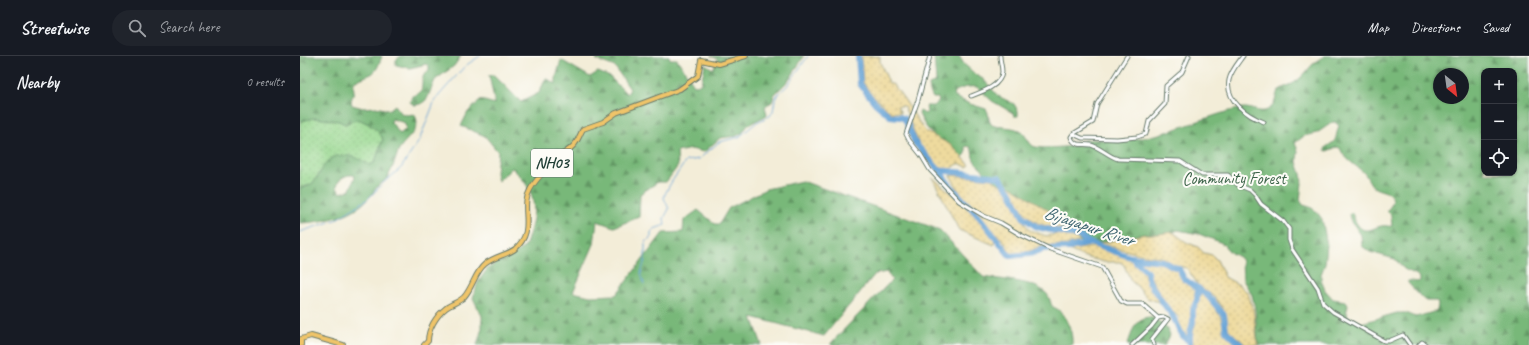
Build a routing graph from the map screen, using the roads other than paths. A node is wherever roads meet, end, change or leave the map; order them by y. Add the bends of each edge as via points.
1 (746, 56) edge
2 (930, 56) edge
3 (1000, 56) edge
4 (1127, 56) edge
5 (1188, 56) edge
6 (1243, 56) edge
7 (971, 96) dead end
8 (1264, 122) dead end
9 (1073, 134) junction
10 (1158, 318) junction
11 (301, 345) edge
12 (343, 345) edge
13 (424, 345) edge
14 (1132, 345) edge
15 (1154, 345) edge
16 (1410, 345) edge
17 (1419, 345) edge
18 (1426, 345) edge

1 - 13 main road, NH03 via 720,64 701,60 698,76 680,89 616,113 603,122 583,129 574,145 555,159 530,190 526,202 528,221 525,236 514,250 484,264 463,298 446,308 431,327 428,342
2 - 10 street via 906,134 930,170 959,201 984,216 1056,251 1102,266 1121,301 1127,304 1142,304
3 - 7 street via 1002,74 999,80 988,89
4 - 9 street via 1097,104 1093,122
5 - 9 street via 1182,72 1166,86 1165,104 1148,121 1146,134 1133,138 1113,139 1082,138
6 - 8 street via 1231,73 1229,87 1238,107
9 - 16 street via 1071,137 1076,143 1098,148 1118,159 1180,161 1202,175 1228,175 1238,185 1255,194 1270,212 1281,218 1289,229 1292,250 1318,288 1323,303 1333,312 1384,341 1403,335
10 - 14 street
10 - 15 street via 1168,319 1152,339
11 - 12 main road via 301,339 311,336
17 - 18 street via 1422,342

